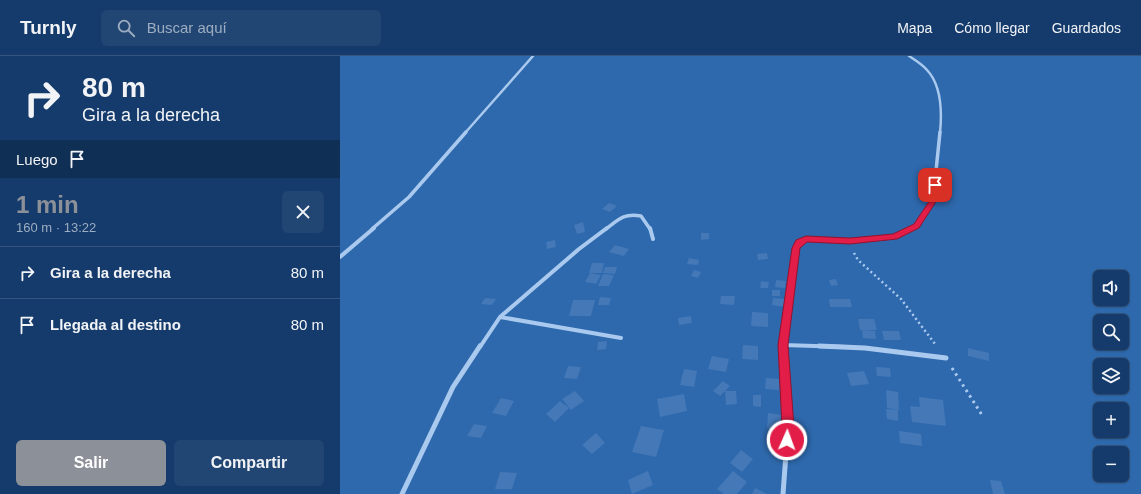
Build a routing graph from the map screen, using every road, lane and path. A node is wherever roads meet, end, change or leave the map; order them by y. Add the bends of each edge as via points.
1 (533, 56) edge
2 (909, 56) edge
3 (653, 239) dead end
4 (850, 241) junction
5 (340, 257) edge
6 (500, 317) junction
7 (621, 338) dead end
8 (783, 345) junction
9 (946, 358) junction
10 (982, 415) dead end
11 (402, 494) edge
12 (783, 494) edge

1 - 5 street via 409,197
2 - 4 street via 927,70 935,84 942,112 934,200 916,226 894,237
3 - 6 street via 649,226 641,216 630,214 620,218 578,249
4 - 8 street via 806,239 796,248
4 - 9 path via 858,260 901,299
6 - 7 street
6 - 11 street via 453,387
8 - 9 street via 865,348
8 - 12 street via 788,427
9 - 10 path

